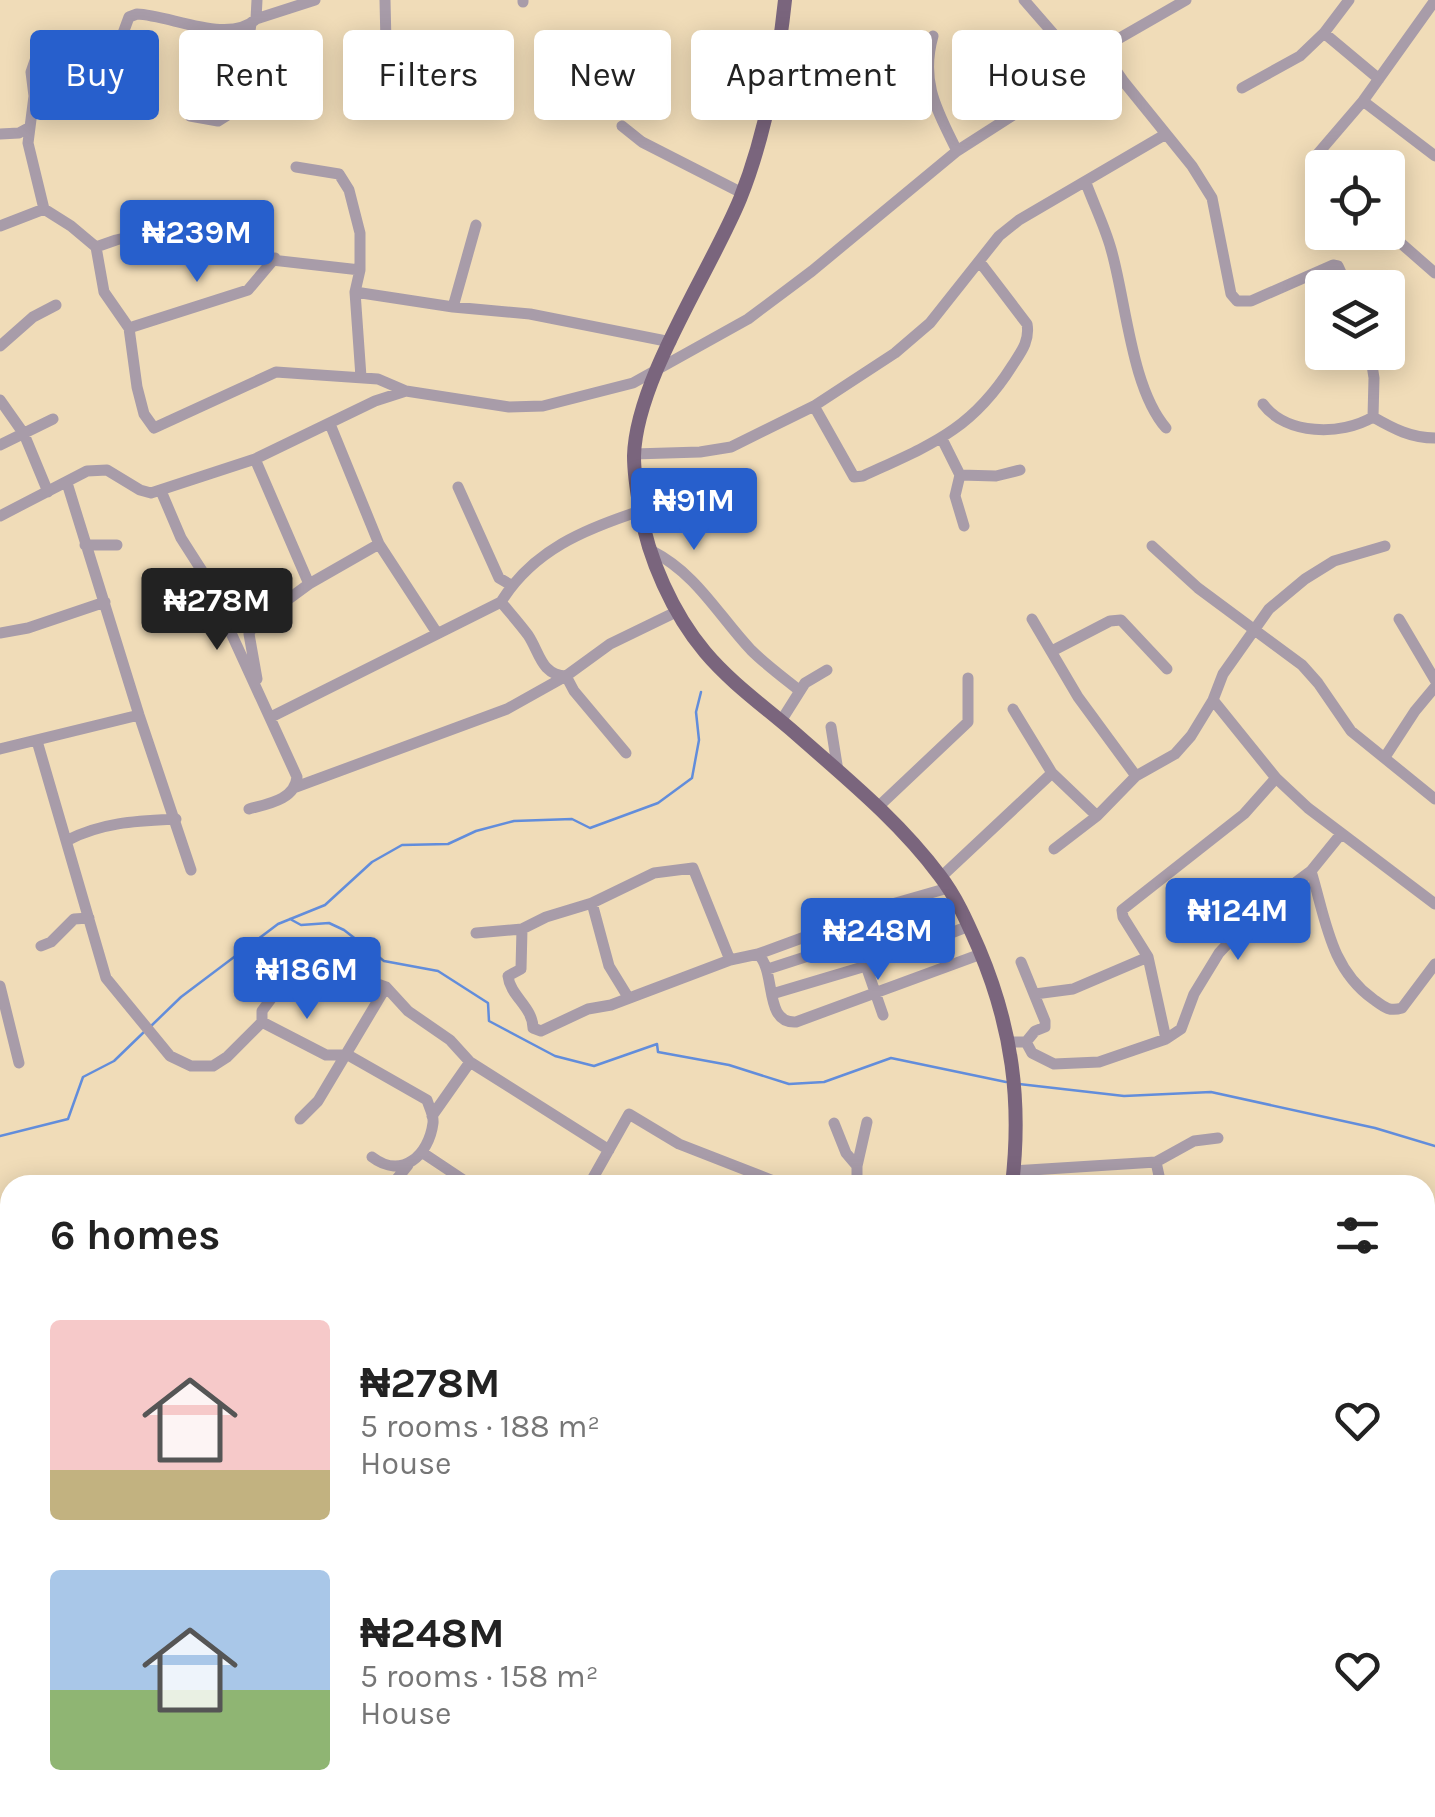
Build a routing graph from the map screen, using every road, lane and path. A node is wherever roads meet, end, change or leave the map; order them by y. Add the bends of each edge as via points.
1 (257, 0) edge
2 (315, 0) edge
3 (385, 0) edge
4 (785, 0) edge
5 (1024, 0) edge
6 (1186, 0) edge
7 (1349, 0) edge
8 (1432, 3) edge
9 (1166, 5) edge
10 (254, 22) junction
11 (124, 30) edge
12 (253, 30) edge
13 (386, 30) edge
14 (1050, 30) edge
15 (1324, 33) junction
16 (933, 36) dead end
17 (1122, 36) edge
18 (1122, 76) edge
19 (1379, 79) junction
20 (1242, 88) dead end
21 (1362, 101) junction
22 (31, 120) edge
23 (1005, 120) edge
24 (622, 126) dead end
25 (30, 127) junction
26 (4, 134) edge
27 (1166, 134) junction
28 (28, 144) junction
29 (957, 150) junction
30 (1322, 150) edge
31 (1435, 156) edge
32 (296, 167) dead end
33 (1086, 184) junction
34 (742, 193) junction
35 (44, 209) junction
36 (210, 218) dead end
37 (476, 225) dead end
38 (0, 226) edge
39 (1405, 247) edge
40 (96, 248) junction
41 (245, 256) dead end
42 (275, 258) junction
43 (979, 261) junction
44 (360, 270) junction
45 (1435, 273) edge
46 (1305, 277) edge
47 (356, 292) junction
48 (56, 305) dead end
49 (452, 307) junction
50 (129, 328) junction
51 (671, 342) junction
52 (0, 346) edge
53 (657, 369) junction
54 (1373, 370) edge
55 (362, 378) junction
56 (406, 391) junction
57 (0, 400) edge
58 (1264, 404) dead end
59 (814, 406) junction
60 (1373, 417) junction
61 (52, 419) dead end
62 (330, 424) junction
63 (1166, 428) dead end
64 (24, 434) junction
65 (1435, 438) edge
66 (942, 439) junction
67 (0, 446) edge
68 (634, 454) junction
69 (255, 459) junction
70 (1020, 470) dead end
71 (960, 475) junction
72 (67, 483) junction
73 (458, 487) dead end
74 (160, 491) junction
75 (48, 492) junction
76 (640, 511) junction
77 (0, 516) edge
78 (964, 526) dead end
79 (117, 544) dead end
80 (379, 544) junction
81 (85, 545) junction
82 (1152, 546) dead end
83 (1385, 546) dead end
84 (652, 551) junction
85 (309, 584) junction
86 (511, 586) junction
87 (105, 602) junction
88 (500, 602) junction
89 (678, 611) junction
90 (1032, 619) dead end
91 (1399, 619) dead end
92 (1256, 629) junction
93 (437, 633) junction
94 (0, 634) edge
95 (1052, 651) junction
96 (1167, 669) dead end
97 (827, 670) dead end
98 (566, 676) junction
99 (968, 678) dead end
100 (1435, 684) edge
101 (257, 687) junction
102 (800, 691) junction
103 (1213, 700) junction
104 (1013, 709) dead end
105 (139, 716) junction
106 (271, 717) junction
107 (780, 720) junction
108 (831, 727) dead end
109 (38, 741) junction
110 (0, 749) edge
111 (626, 752) dead end
112 (1386, 757) junction
113 (838, 771) junction
114 (1052, 773) junction
115 (1136, 776) junction
116 (1276, 778) junction
117 (296, 787) junction
118 (1435, 798) edge
119 (878, 807) junction
120 (248, 809) dead end
121 (1097, 816) junction
122 (176, 819) junction
123 (1341, 834) junction
124 (68, 840) junction
125 (1054, 849) dead end
126 (192, 870) dead end
127 (1311, 872) junction
128 (945, 883) junction
129 (592, 904) junction
130 (958, 904) junction
131 (1435, 904) edge
132 (89, 918) junction
133 (969, 926) junction
134 (522, 928) junction
135 (476, 933) dead end
136 (858, 940) junction
137 (41, 946) dead end
138 (758, 954) junction
139 (981, 954) junction
140 (1148, 957) junction
141 (730, 960) junction
142 (1021, 962) dead end
143 (1435, 964) edge
144 (866, 966) junction
145 (768, 969) junction
146 (0, 986) edge
147 (386, 986) junction
148 (876, 991) junction
149 (772, 994) junction
150 (1035, 994) junction
151 (628, 996) junction
152 (883, 1014) dead end
153 (262, 1022) junction
154 (1166, 1040) junction
155 (1018, 1042) junction
156 (344, 1055) junction
157 (470, 1062) junction
158 (18, 1064) dead end
159 (432, 1116) junction
160 (300, 1120) dead end
161 (868, 1122) dead end
162 (834, 1123) dead end
163 (1218, 1138) dead end
164 (609, 1150) junction
165 (423, 1153) junction
166 (372, 1157) dead end
167 (1156, 1162) junction
168 (408, 1165) junction
169 (857, 1166) junction
170 (400, 1175) edge
171 (456, 1175) edge
172 (595, 1175) edge
173 (759, 1175) edge
174 (857, 1175) edge
175 (1013, 1175) edge
176 (1040, 1175) edge
177 (1159, 1175) edge

1 - 10 street
2 - 10 street
3 - 13 street
4 - 34 main road via 772,84
5 - 14 street
6 - 9 street
7 - 15 street
8 - 19 street
9 - 17 street
10 - 11 street via 221,30 137,14
10 - 12 street
15 - 19 street
15 - 20 street via 1300,56
16 - 29 street via 928,82
18 - 27 street
19 - 21 street
21 - 30 street
21 - 31 street
22 - 25 street
23 - 29 street
24 - 34 street
25 - 26 street
25 - 28 street
26 - 28 street
27 - 33 street
27 - 46 street via 1212,198 1237,302
28 - 35 street
29 - 53 street via 748,319
32 - 44 street via 345,180 360,233
33 - 43 street via 1020,220
33 - 63 street via 1111,249 1149,398
34 - 51 main road
35 - 38 street
35 - 40 street
36 - 40 street
37 - 49 street
39 - 45 street
40 - 50 street via 104,292
41 - 42 street
42 - 44 street
42 - 50 street via 248,290
43 - 59 street via 895,353
43 - 66 street via 1029,336 993,396
44 - 47 street
47 - 49 street
47 - 55 street
48 - 52 street
49 - 51 street via 530,314
50 - 55 street via 137,388 154,428 276,372
51 - 53 main road
53 - 56 street via 543,406
53 - 68 main road
54 - 60 street
55 - 56 street
56 - 62 street
57 - 64 street
58 - 60 street via 1280,422 1300,427 1338,428
59 - 66 street via 854,477
59 - 68 street via 731,447
60 - 65 street via 1407,434
61 - 64 street
62 - 69 street
62 - 80 street
64 - 67 street
64 - 75 street
66 - 71 street
68 - 76 main road
69 - 74 street
69 - 85 street
70 - 71 street
71 - 78 street via 955,496
72 - 74 street via 87,471 108,470 140,490
72 - 75 street
72 - 81 street
73 - 86 street via 500,578
74 - 101 street
75 - 77 street
76 - 84 main road
76 - 86 street via 570,536
79 - 81 street
80 - 85 street
80 - 93 street
81 - 87 street
82 - 92 street
83 - 92 street via 1334,561 1304,579 1269,608
84 - 89 main road
84 - 102 street via 674,562 752,650
85 - 101 street via 250,629
86 - 88 street
87 - 94 street
87 - 105 street
88 - 93 street
88 - 98 street via 542,665
89 - 98 street via 610,644
89 - 107 main road via 704,651
90 - 95 street
91 - 100 street
92 - 103 street
92 - 112 street via 1302,665 1351,731
93 - 106 street
95 - 96 street via 1122,620
95 - 115 street
97 - 102 street
98 - 111 street
98 - 117 street via 507,709
99 - 119 street via 968,722
100 - 112 street
101 - 106 street
102 - 107 street
103 - 115 street via 1175,754
103 - 116 street
104 - 114 street
105 - 109 street
105 - 122 street
106 - 117 street
107 - 113 main road
108 - 113 street
109 - 110 street
109 - 124 street
112 - 118 street
113 - 119 main road
114 - 121 street
114 - 128 street
115 - 121 street
116 - 123 street
116 - 140 street via 1244,814 1122,910
117 - 120 street
119 - 128 main road
121 - 125 street
122 - 124 street via 91,828
122 - 126 street
123 - 127 street
123 - 131 street
124 - 132 street
127 - 143 street via 1340,966 1359,989 1395,1011
127 - 154 street via 1259,910 1219,953 1181,1029
128 - 130 main road
128 - 138 street
129 - 134 street
129 - 141 street via 654,873 693,868
129 - 151 street via 609,966
130 - 133 main road
130 - 136 street
132 - 137 street via 74,919
132 - 153 street via 106,978 170,1056 212,1066
133 - 139 main road
133 - 144 street
134 - 135 street
134 - 151 street via 522,968 508,976 509,984 536,1032
136 - 144 street
136 - 145 street
138 - 141 street
138 - 145 street
139 - 148 street
139 - 155 main road
140 - 150 street via 1072,989
140 - 154 street
141 - 151 street
142 - 150 street
144 - 148 street
144 - 149 street
145 - 149 street
146 - 158 street
147 - 153 street via 304,959 262,1011
147 - 156 street
147 - 157 street
148 - 149 street via 796,1022 780,1019
148 - 152 street
150 - 155 street via 1045,1027
153 - 156 street via 326,1055
154 - 155 street via 1099,1062 1054,1064
155 - 175 main road
156 - 159 street via 427,1100
156 - 160 street
157 - 159 street
157 - 164 street
159 - 165 street
161 - 169 street
162 - 169 street
163 - 167 street via 1194,1141
164 - 172 street
164 - 173 street via 628,1114 680,1144
165 - 168 street
165 - 171 street
166 - 168 street
167 - 176 street
167 - 177 street
168 - 170 street
169 - 174 street

